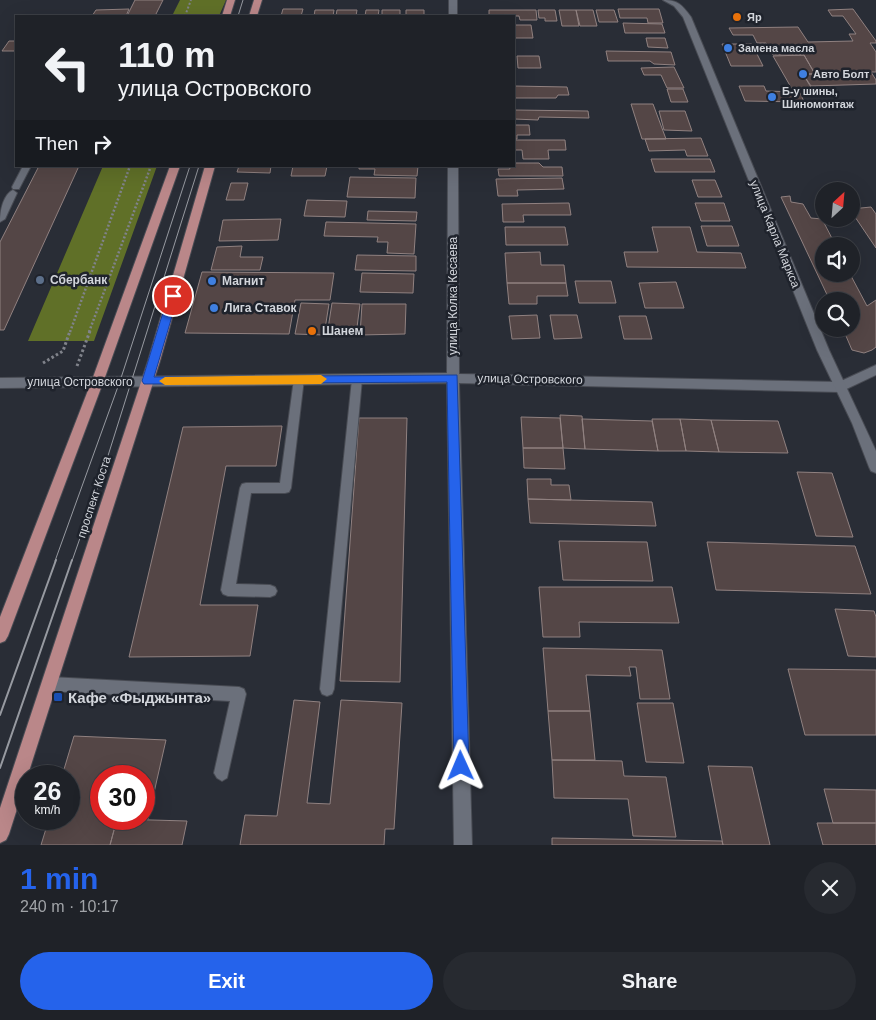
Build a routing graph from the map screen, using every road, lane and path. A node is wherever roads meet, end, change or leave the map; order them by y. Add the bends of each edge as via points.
1 (191, 0) edge
2 (231, 0) edge
3 (258, 0) edge
4 (453, 0) edge
5 (667, 0) edge
6 (677, 2) edge
7 (185, 15) edge
8 (226, 15) edge
9 (253, 15) edge
10 (452, 15) edge
11 (26, 167) edge
12 (130, 167) edge
13 (151, 167) edge
14 (175, 167) edge
15 (210, 167) edge
16 (453, 167) edge
17 (0, 219) edge
18 (43, 363) dead end
19 (876, 370) edge
20 (453, 378) junction
21 (357, 379) junction
22 (98, 380) junction
23 (299, 380) junction
24 (71, 381) junction
25 (147, 381) junction
26 (0, 383) edge
27 (840, 386) junction
28 (876, 467) edge
29 (270, 591) dead end
30 (0, 636) edge
31 (50, 684) junction
32 (328, 689) dead end
33 (222, 773) dead end
34 (0, 834) edge
35 (463, 845) edge

1 - 7 path
2 - 8 main road
3 - 9 main road
4 - 10 street
5 - 6 street
6 - 27 street, улица Карла Маркса via 687,17
11 - 17 lane
12 - 18 path via 63,351
13 - 24 path
14 - 22 main road
15 - 25 main road, проспект Коста
16 - 20 street, улица Колка Кесаева
19 - 27 street, улица Островского
20 - 21 street, улица Островского
20 - 27 street, улица Островского
20 - 35 street, улица Колка Кесаева
21 - 23 street, улица Островского
21 - 32 lane
22 - 24 street, улица Островского
22 - 25 street, улица Островского
22 - 30 main road
23 - 25 street, улица Островского
23 - 29 lane via 285,488 246,488 228,590
24 - 26 street, улица Островского
25 - 31 main road, проспект Коста
27 - 28 street, улица Карла Маркса
31 - 33 lane via 239,694
31 - 34 main road, проспект Коста

